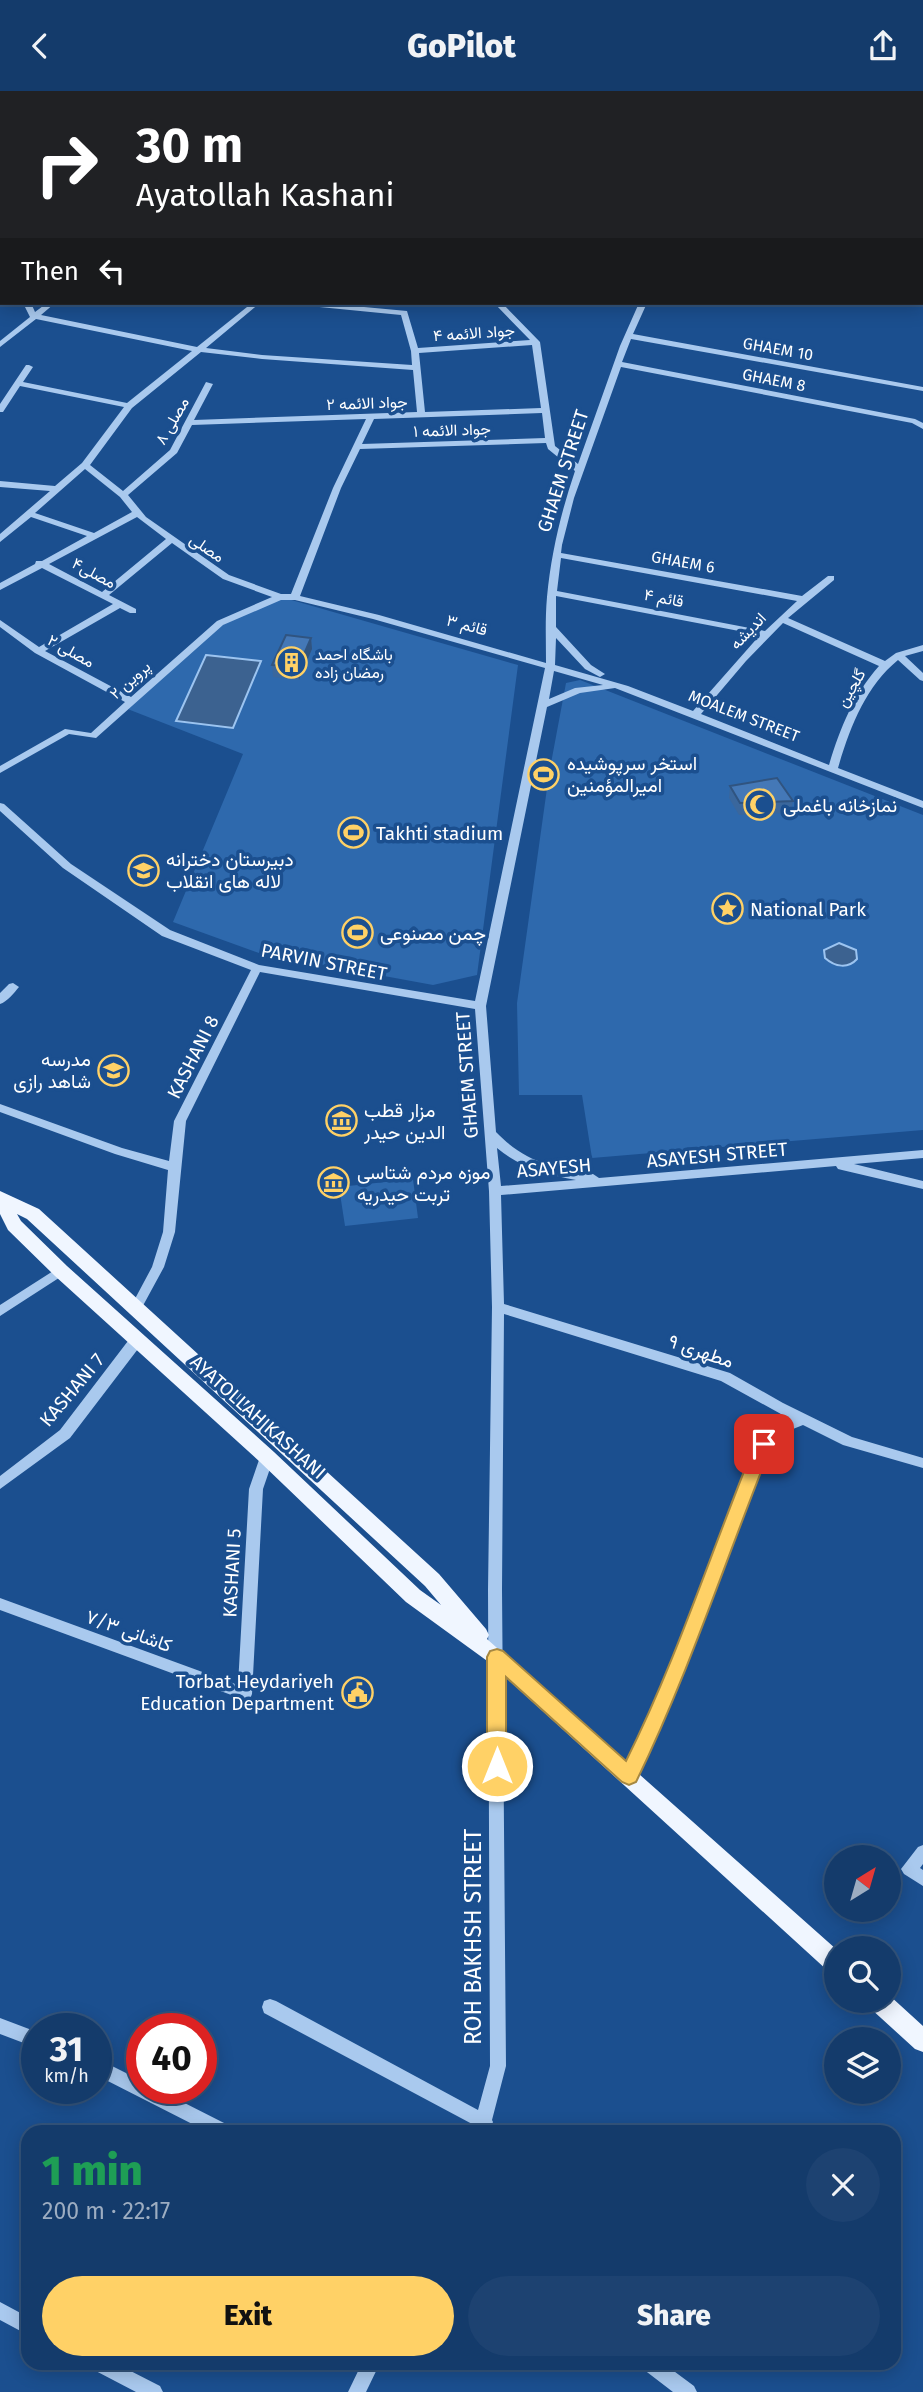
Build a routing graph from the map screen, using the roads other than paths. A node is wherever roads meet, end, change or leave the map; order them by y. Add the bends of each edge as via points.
1 (28, 305) edge
2 (48, 305) edge
3 (253, 305) edge
4 (320, 305) edge
5 (500, 305) edge
6 (642, 305) edge
7 (33, 316) junction
8 (629, 336) junction
9 (536, 342) junction
10 (0, 345) edge
11 (196, 349) junction
12 (415, 351) junction
13 (619, 364) junction
14 (29, 367) dead end
15 (416, 368) junction
16 (18, 383) junction
17 (209, 384) dead end
18 (923, 389) edge
19 (129, 406) junction
20 (0, 410) edge
21 (546, 410) junction
22 (421, 415) junction
23 (371, 417) junction
24 (189, 423) junction
25 (923, 427) edge
26 (550, 440) junction
27 (356, 447) junction
28 (85, 465) junction
29 (580, 470) junction
30 (0, 484) edge
31 (55, 489) junction
32 (122, 495) junction
33 (28, 513) junction
34 (137, 513) junction
35 (92, 535) junction
36 (0, 540) edge
37 (170, 540) junction
38 (559, 555) junction
39 (39, 563) junction
40 (831, 578) dead end
41 (0, 587) edge
42 (554, 593) junction
43 (103, 596) junction
44 (280, 597) junction
45 (295, 597) junction
46 (801, 599) junction
47 (120, 604) junction
48 (134, 611) dead end
49 (376, 617) joint
50 (782, 619) junction
51 (0, 623) edge
52 (551, 628) junction
53 (768, 634) junction
54 (923, 648) edge
55 (38, 651) junction
56 (899, 655) junction
57 (551, 664) junction
58 (887, 666) junction
59 (923, 678) edge
60 (625, 688) junction
61 (130, 702) junction
62 (543, 705) junction
63 (696, 714) junction
64 (833, 768) junction
65 (0, 771) edge
66 (923, 805) edge
67 (0, 806) edge
68 (257, 968) junction
69 (13, 987) dead end
70 (0, 1000) edge
71 (480, 1006) junction
72 (1, 1110) edge
73 (491, 1134) junction
74 (923, 1154) edge
75 (827, 1163) junction
76 (174, 1167) junction
77 (610, 1181) junction
78 (923, 1185) edge
79 (495, 1191) junction
80 (1, 1198) edge
81 (61, 1271) junction
82 (498, 1307) junction
83 (135, 1310) junction
84 (0, 1311) edge
85 (136, 1341) junction
86 (804, 1419) junction
87 (267, 1457) junction
88 (923, 1463) edge
89 (0, 1483) edge
90 (0, 1604) edge
91 (497, 1657) junction
92 (245, 1694) joint
93 (629, 1776) junction
94 (923, 1851) edge
95 (923, 1879) edge
96 (824, 1952) edge
97 (270, 2007) dead end
98 (892, 2013) edge
99 (0, 2026) edge
100 (21, 2034) edge
101 (923, 2041) edge
102 (112, 2074) edge
103 (210, 2125) edge
104 (479, 2125) edge
105 (483, 2125) edge
106 (0, 2311) edge
107 (21, 2322) edge
108 (112, 2370) edge
109 (367, 2370) edge
110 (658, 2370) edge
111 (154, 2392) edge
112 (356, 2392) edge
113 (688, 2392) edge

1 - 7 street
2 - 7 street
3 - 11 street
4 - 12 street via 404,313
5 - 9 street
6 - 8 street, GHAEM STREET
7 - 10 street
7 - 11 street
8 - 13 street, GHAEM STREET
8 - 18 street, GHAEM 10
9 - 12 street, جواد الائمه ۴
9 - 21 street
11 - 15 street
11 - 19 street
12 - 15 street
13 - 25 street, GHAEM 8 via 915,421
13 - 29 street, GHAEM STREET
14 - 16 street
15 - 22 street
16 - 19 street
16 - 20 street
17 - 24 street, مصلی ۸
19 - 28 street
21 - 22 street, جواد الائمه ۲
21 - 26 street
22 - 23 street, جواد الائمه ۲
23 - 24 street, جواد الائمه ۲
23 - 27 street
24 - 32 street, مصلی ۸ via 174,451
26 - 27 street, جواد الائمه ۱
26 - 29 street via 551,447
27 - 45 street
28 - 31 street
28 - 32 street, مصلی
29 - 38 street, GHAEM STREET
30 - 31 street
31 - 33 street
32 - 34 street, مصلی
33 - 35 street
33 - 36 street
34 - 35 street
34 - 37 street, مصلی
35 - 39 street
37 - 43 street
37 - 44 street, مصلی via 226,577
38 - 42 street, GHAEM STREET
38 - 46 street, GHAEM 6
39 - 41 street
39 - 43 street, مصلی۴
40 - 46 street, اندیشه
42 - 52 street, GHAEM STREET
42 - 53 street, قائم ۴
43 - 47 street, مصلی۴
44 - 45 street, مصلی
44 - 61 street, پروین ۲ via 220,623
45 - 49 street, مصلی
46 - 50 street, اندیشه
47 - 48 street, مصلی۴
47 - 55 street
49 - 57 street, قائم ۳
50 - 53 street, اندیشه
50 - 58 street
51 - 55 street, مصلی ۲
52 - 57 street, GHAEM STREET
52 - 60 street via 588,667
53 - 63 street, اندیشه
54 - 56 street, گلچین
55 - 61 street, مصلی ۲
56 - 58 street, گلچین
56 - 59 street
57 - 60 street, MOALEM STREET
57 - 62 street, GHAEM STREET
58 - 64 street, گلچین via 875,676 843,734
60 - 62 street via 578,690
60 - 63 street, MOALEM STREET
61 - 65 street, پروین ۲ via 91,737 68,731
62 - 71 street, GHAEM STREET
63 - 64 street, MOALEM STREET
64 - 66 street, MOALEM STREET
67 - 68 street, PARVIN STREET via 67,866 166,933
68 - 71 street, PARVIN STREET
68 - 76 street, KASHANI 8 via 180,1121
69 - 70 street
71 - 73 street, GHAEM STREET
72 - 76 street
73 - 77 street, ASAYESH via 506,1151 529,1164
73 - 79 street, GHAEM STREET
74 - 75 street, ASAYESH STREET
75 - 77 street, ASAYESH STREET
75 - 78 street, ASAYESH STREET
76 - 83 street, KASHANI 8 via 169,1232 158,1267
77 - 79 street, ASAYESH
79 - 82 street, GHAEM STREET
80 - 81 main road, AYATOLLAH KASHANI via 14,1225
80 - 83 main road, AYATOLLAH KASHANI via 33,1214
81 - 84 street
81 - 85 main road, AYATOLLAH KASHANI
82 - 86 street, مطهری ۹ via 725,1377
82 - 91 street, GHAEM STREET
83 - 91 main road, AYATOLLAH KASHANI via 432,1580
85 - 87 main road, AYATOLLAH KASHANI
85 - 89 street, KASHANI 7 via 65,1434
86 - 88 street, مطهری ۹ via 848,1441
86 - 93 street via 783,1427 764,1444 659,1715
87 - 91 main road, AYATOLLAH KASHANI via 413,1596
87 - 92 street, KASHANI 5 via 256,1489
90 - 92 street, کاشانی ۷/۳
91 - 93 main road, AYATOLLAH KASHANI
91 - 105 street, ROH BAKHSH STREET via 498,2066
93 - 96 main road, AYATOLLAH KASHANI
94 - 95 street via 909,1869
97 - 104 street
98 - 101 main road
99 - 100 street
102 - 103 street
106 - 107 street
108 - 111 street
109 - 112 street
110 - 113 street

